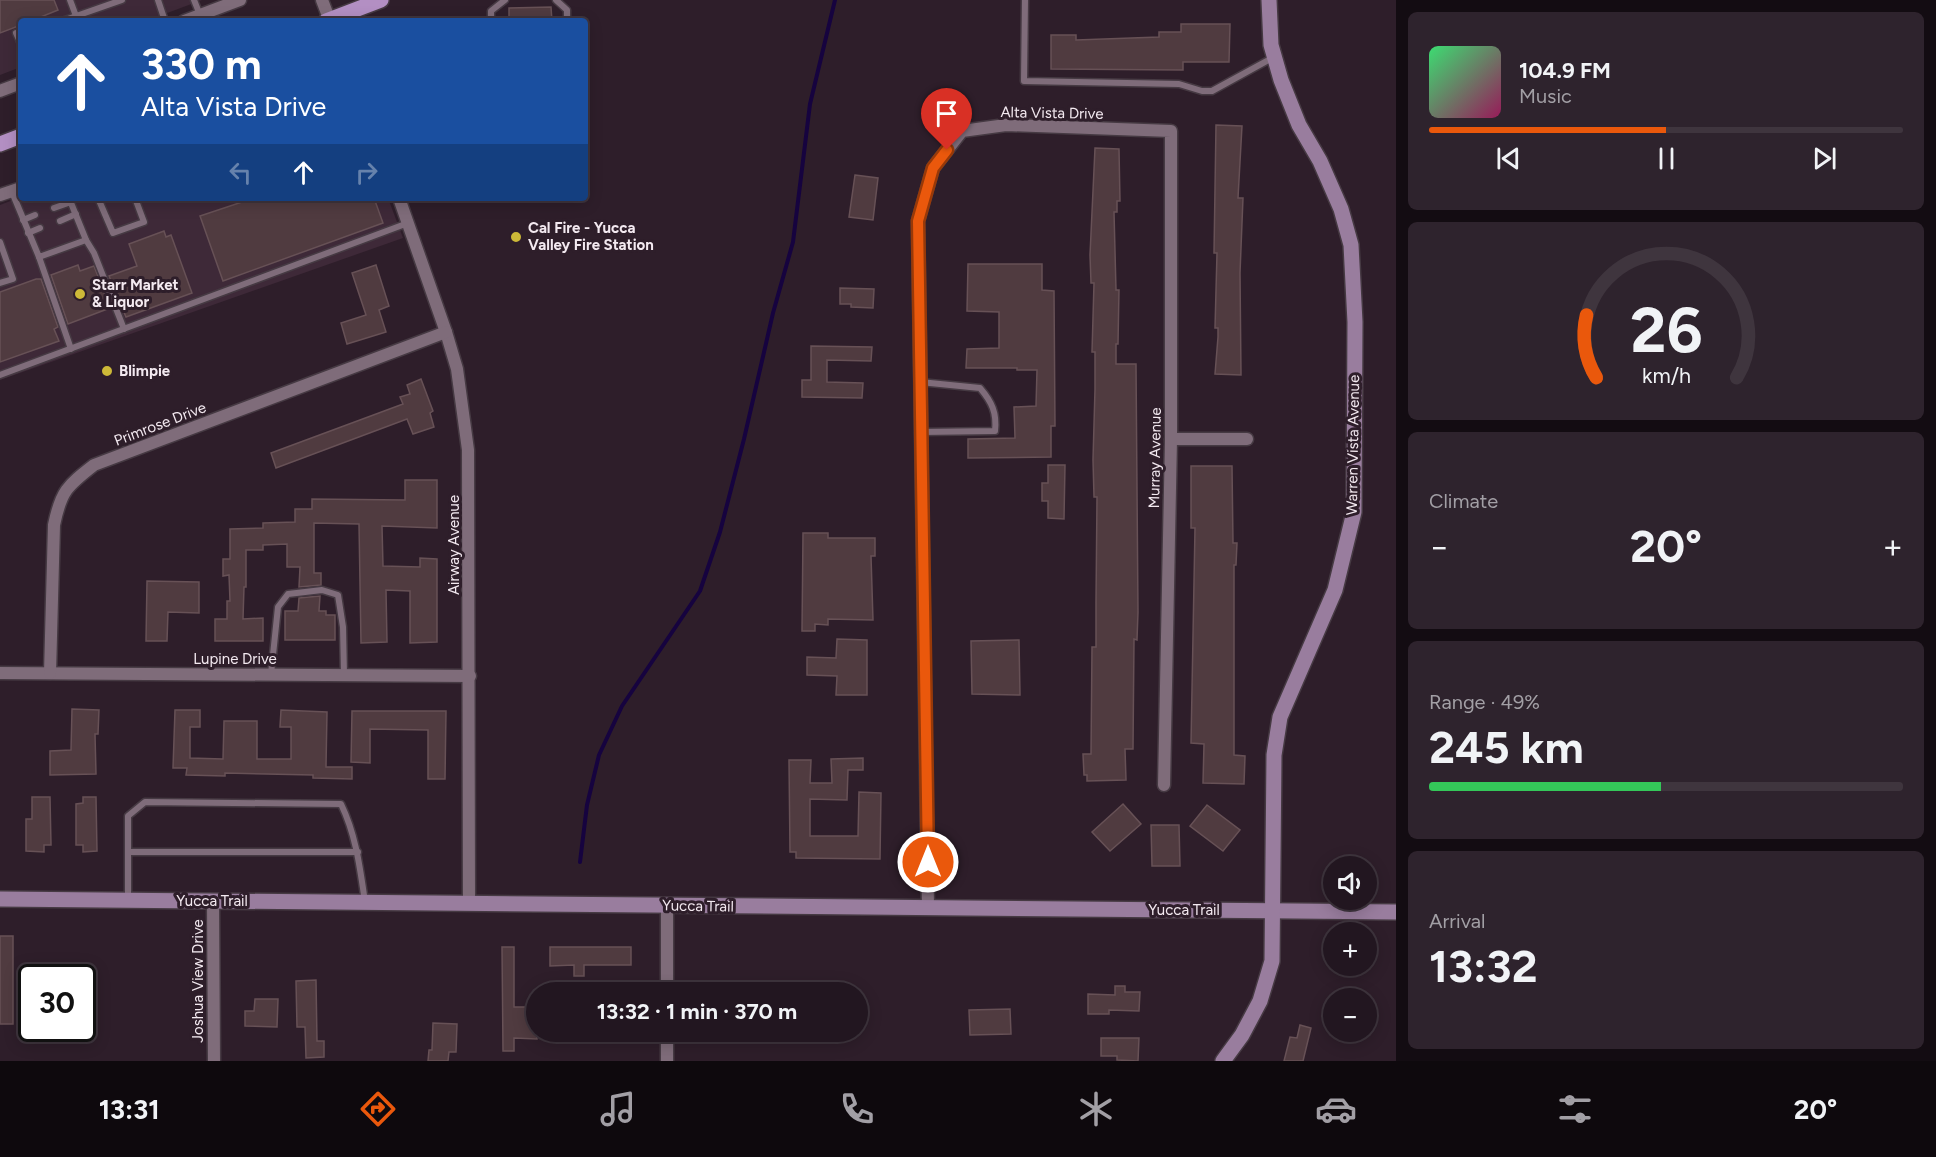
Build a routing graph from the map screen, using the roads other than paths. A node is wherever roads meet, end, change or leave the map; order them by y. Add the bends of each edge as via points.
1 (70, 0) edge
2 (122, 0) edge
3 (158, 0) edge
4 (194, 0) edge
5 (237, 0) edge
6 (322, 0) edge
7 (381, 0) edge
8 (505, 0) edge
9 (556, 0) edge
10 (1025, 0) edge
11 (1269, 0) edge
12 (200, 15) junction
13 (76, 16) junction
14 (70, 18) edge
15 (164, 18) edge
16 (192, 18) edge
17 (327, 18) edge
18 (336, 18) edge
19 (490, 18) edge
20 (567, 18) edge
21 (16, 33) dead end
22 (18, 37) edge
23 (1274, 57) junction
24 (18, 84) edge
25 (0, 91) edge
26 (1171, 131) joint
27 (18, 137) edge
28 (0, 144) edge
29 (11, 191) edge
30 (68, 201) edge
31 (70, 201) edge
32 (99, 201) edge
33 (136, 201) edge
34 (400, 201) edge
35 (54, 208) dead end
36 (76, 214) junction
37 (35, 215) dead end
38 (23, 220) junction
39 (60, 221) dead end
40 (408, 223) junction
41 (40, 228) dead end
42 (28, 233) junction
43 (86, 240) junction
44 (0, 242) edge
45 (39, 257) junction
46 (0, 283) edge
47 (124, 329) junction
48 (446, 332) junction
49 (71, 349) junction
50 (0, 375) edge
51 (920, 382) junction
52 (921, 432) junction
53 (1171, 439) junction
54 (1246, 439) dead end
55 (0, 673) edge
56 (50, 673) junction
57 (271, 674) junction
58 (344, 675) junction
59 (470, 675) junction
60 (1164, 785) dead end
61 (129, 852) junction
62 (358, 852) junction
63 (0, 899) edge
64 (128, 900) junction
65 (213, 901) junction
66 (365, 902) junction
67 (469, 903) junction
68 (667, 905) junction
69 (928, 908) junction
70 (1273, 911) junction
71 (1396, 912) edge
72 (667, 982) edge
73 (667, 1042) edge
74 (214, 1061) edge
75 (667, 1061) edge
76 (1223, 1061) edge

1 - 13 lane
2 - 13 lane
3 - 15 lane
4 - 12 lane
5 - 12 street
6 - 17 street
7 - 18 main road
8 - 19 lane via 491,11
9 - 20 lane via 567,10
10 - 23 lane via 1024,81 1179,84 1212,91
11 - 23 main road, Warren Vista Avenue
12 - 16 street
13 - 14 lane
21 - 22 lane
23 - 70 main road, Warren Vista Avenue via 1299,125 1341,209 1351,245 1355,322 1354,512 1335,590 1280,717 1274,755
24 - 25 street
26 - 51 street, Alta Vista Drive via 1006,125 962,131 933,168 918,221
26 - 53 street, Murray Avenue
27 - 28 main road
29 - 38 lane
30 - 35 lane
31 - 36 lane
32 - 33 lane via 113,233 144,222
34 - 40 street, Airway Avenue
36 - 39 lane
36 - 43 lane
37 - 38 lane
38 - 42 lane
40 - 47 lane
40 - 48 street, Airway Avenue
41 - 42 lane
42 - 45 lane
43 - 45 lane
43 - 47 lane
44 - 46 lane via 13,279
45 - 49 lane
47 - 49 lane
48 - 56 street, Primrose Drive via 94,465 69,484 58,503 54,525
48 - 59 street, Airway Avenue via 457,369 468,450
49 - 50 lane
51 - 52 street, Alta Vista Drive
51 - 52 lane via 980,388 993,404 996,421 995,431
52 - 69 street, Alta Vista Drive
53 - 54 street
53 - 60 street, Murray Avenue
55 - 56 street, Lupine Drive
56 - 57 street, Lupine Drive
57 - 58 street, Lupine Drive
57 - 58 lane via 278,607 288,594 322,590 338,596 344,627
58 - 59 street, Lupine Drive
59 - 67 street, Airway Avenue
61 - 62 lane
61 - 62 lane via 128,816 145,802 341,804
61 - 64 lane
62 - 66 lane
63 - 64 main road, Yucca Trail
64 - 65 main road, Yucca Trail
65 - 66 main road, Yucca Trail
65 - 74 street, Joshua View Drive
66 - 67 main road, Yucca Trail
67 - 68 main road, Yucca Trail
68 - 69 main road, Yucca Trail
68 - 72 street
69 - 70 main road, Yucca Trail
70 - 71 main road, Yucca Trail
70 - 76 main road, Warren Vista Avenue via 1272,961 1260,1001
73 - 75 street

